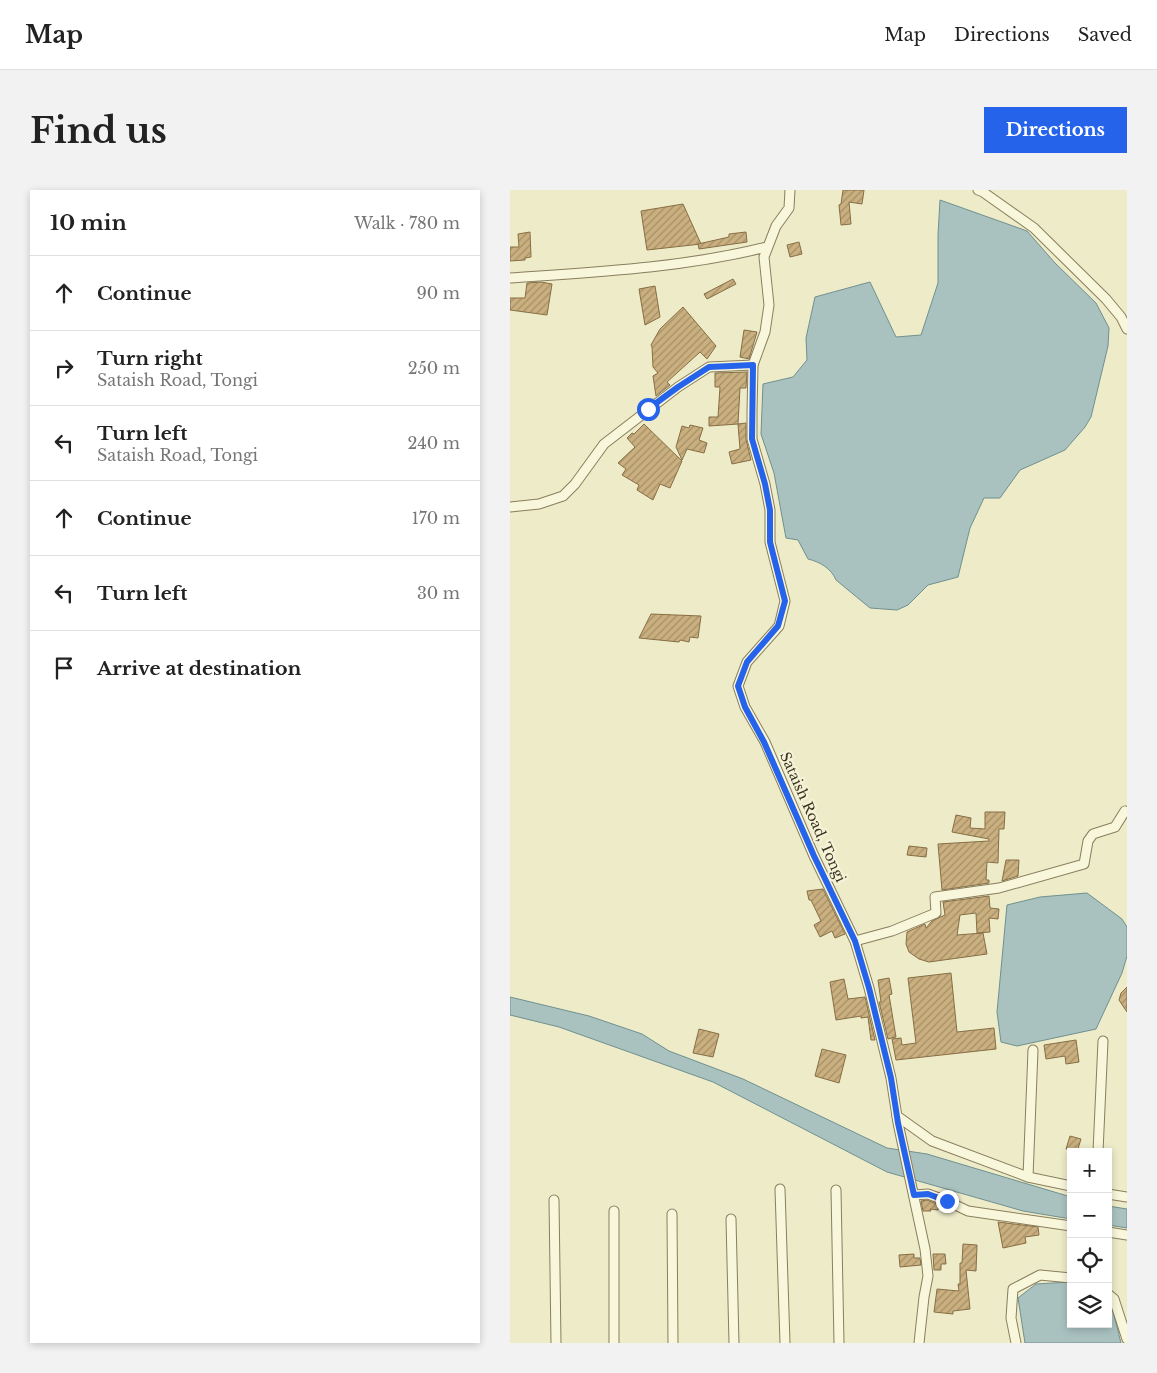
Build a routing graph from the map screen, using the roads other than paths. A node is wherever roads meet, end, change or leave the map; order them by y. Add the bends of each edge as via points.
1 (790, 190) edge
2 (978, 190) edge
3 (767, 247) junction
4 (510, 278) edge
5 (1124, 317) edge
6 (1127, 329) edge
7 (753, 365) junction
8 (510, 506) edge
9 (1127, 812) edge
10 (855, 941) junction
11 (1103, 1040) dead end
12 (1033, 1050) dead end
13 (897, 1120) junction
14 (1098, 1148) edge
15 (1028, 1177) junction
16 (1067, 1185) edge
17 (780, 1189) dead end
18 (836, 1190) dead end
19 (914, 1193) junction
20 (1112, 1194) edge
21 (1127, 1196) edge
22 (554, 1200) dead end
23 (614, 1211) dead end
24 (672, 1214) dead end
25 (731, 1219) dead end
26 (1067, 1225) edge
27 (1112, 1233) edge
28 (1127, 1235) edge
29 (1067, 1278) edge
30 (1112, 1297) edge
31 (1127, 1339) edge
32 (556, 1343) edge
33 (614, 1343) edge
34 (673, 1343) edge
35 (734, 1343) edge
36 (785, 1343) edge
37 (838, 1343) edge
38 (919, 1343) edge
39 (1016, 1343) edge

1 - 3 street, Sataish Road, Tongi via 789,208
2 - 5 street via 1034,228
3 - 4 street via 674,265
3 - 7 street, Sataish Road, Tongi via 764,257 770,305 765,332
5 - 6 street
7 - 8 street via 709,367 604,444 563,496 539,504
7 - 10 street, Sataish Road, Tongi via 752,439 765,484 770,510 770,542 785,601 778,626 747,662 738,686
9 - 10 street via 1115,827 1094,834 1088,841 1084,864 999,888 935,897 936,913 892,931
10 - 13 street, Sataish Road, Tongi via 874,1005
11 - 14 street
12 - 15 street
13 - 15 street via 932,1142
13 - 19 street, Sataish Road, Tongi
15 - 16 street
17 - 36 street
18 - 37 street
19 - 26 street via 928,1194 968,1211
19 - 38 street, Sataish Road, Tongi via 928,1276
20 - 21 street
22 - 32 street
23 - 33 street
24 - 34 street
25 - 35 street
27 - 28 street
29 - 39 street via 1040,1276 1013,1289 1011,1318
30 - 31 street

